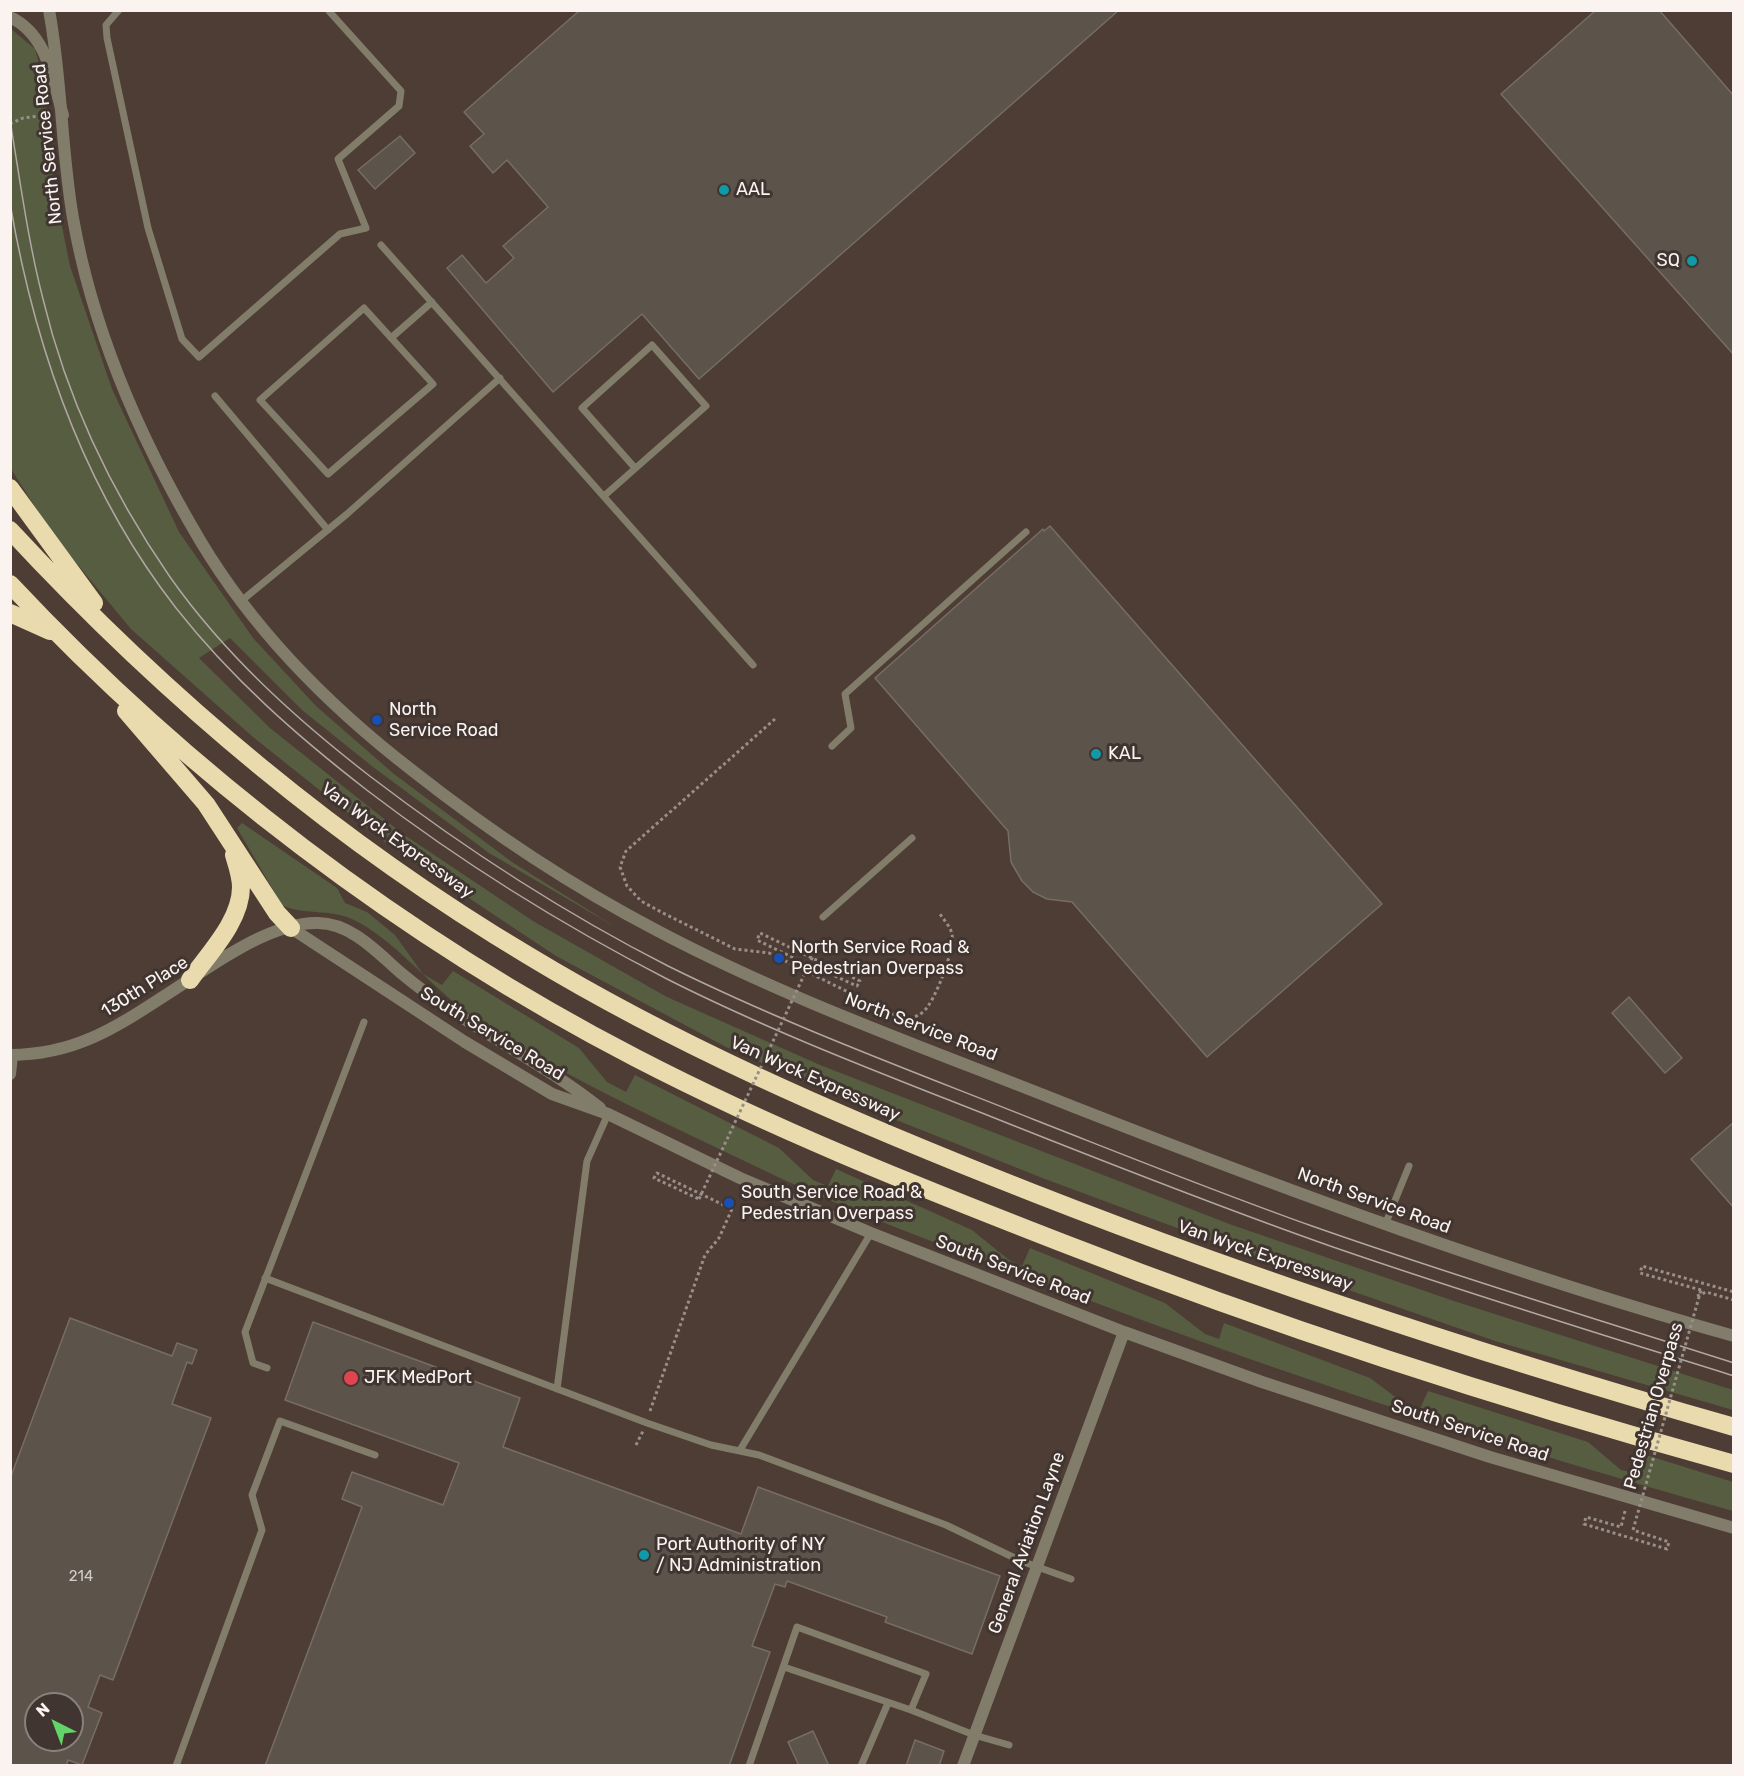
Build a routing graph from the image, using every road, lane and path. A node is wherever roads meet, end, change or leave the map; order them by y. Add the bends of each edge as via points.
1 (49, 10) edge
2 (119, 10) edge
3 (328, 10) edge
4 (10, 17) edge
5 (47, 115) dead end
6 (63, 115) junction
7 (10, 124) edge
8 (381, 245) dead end
9 (432, 302) junction
10 (391, 338) junction
11 (500, 378) junction
12 (215, 396) dead end
13 (635, 468) junction
14 (10, 488) edge
15 (604, 496) junction
16 (10, 530) edge
17 (328, 530) junction
18 (1026, 532) dead end
19 (10, 584) edge
20 (240, 602) junction
21 (10, 613) edge
22 (62, 637) junction
23 (135, 657) junction
24 (84, 658) junction
25 (753, 665) dead end
26 (775, 719) dead end
27 (831, 746) dead end
28 (912, 838) dead end
29 (231, 842) junction
30 (940, 914) dead end
31 (823, 917) dead end
32 (291, 928) junction
33 (813, 956) dead end
34 (808, 965) junction
35 (801, 968) junction
36 (190, 980) junction
37 (364, 1022) dead end
38 (11, 1055) edge
39 (10, 1074) edge
40 (608, 1114) junction
41 (1409, 1166) dead end
42 (1385, 1225) junction
43 (871, 1233) junction
44 (265, 1278) junction
45 (1734, 1292) edge
46 (1697, 1296) dead end
47 (1734, 1300) edge
48 (1124, 1332) junction
49 (1734, 1336) edge
50 (267, 1368) dead end
51 (557, 1389) junction
52 (647, 1423) junction
53 (1734, 1426) edge
54 (636, 1445) dead end
55 (740, 1449) junction
56 (375, 1455) dead end
57 (1734, 1464) edge
58 (1628, 1498) junction
59 (1734, 1528) edge
60 (1036, 1567) junction
61 (1071, 1579) dead end
62 (783, 1667) junction
63 (888, 1703) junction
64 (911, 1710) junction
65 (975, 1735) junction
66 (1009, 1745) dead end
67 (176, 1766) edge
68 (749, 1766) edge
69 (861, 1766) edge
70 (963, 1766) edge

1 - 6 street, North Service Road
2 - 3 lane via 106,25 107,38 148,228 182,339 199,357 340,234 366,228 338,159 399,106 401,91
4 - 6 street via 30,31 43,49
5 - 7 path
6 - 20 street, North Service Road via 74,221 106,339 156,459 198,538
8 - 9 lane
9 - 10 lane
9 - 11 lane
10 - 10 lane via 364,308 260,400 328,474 433,384
11 - 15 lane
11 - 17 lane
12 - 17 lane
13 - 13 lane via 706,406 652,345 582,408
13 - 15 lane
14 - 23 highway
15 - 25 lane
16 - 23 highway, Van Wyck Expressway
17 - 20 lane
18 - 27 lane via 845,694 851,728
19 - 22 highway
20 - 42 street, North Service Road via 317,688 400,761 515,846 654,930 849,1018
21 - 22 highway
22 - 24 highway
23 - 53 highway, Van Wyck Expressway via 275,778 415,882 553,971 717,1058 914,1145 1192,1253 1446,1340
24 - 29 highway via 186,779
24 - 57 highway via 246,802 369,895 524,995 696,1089 865,1165 1142,1273 1435,1374
26 - 35 path via 644,833 626,851 620,867 627,885 641,901 735,949 769,953
28 - 31 lane
29 - 32 highway
29 - 36 highway via 242,885 239,901 226,929
30 - 35 path via 951,930 951,947 930,1004 913,1018 889,1014
32 - 36 street, 130th Place via 253,942
32 - 40 street, South Service Road via 527,1080 552,1094
32 - 40 street, 130th Place via 321,923 354,935 433,999 564,1079
33 - 34 path, bridge
34 - 35 path via 757,940 760,933 860,981 857,986 813,966
34 - 52 path, bridge via 699,1199 654,1178 657,1173 732,1209 719,1238 705,1255
36 - 38 street, 130th Place via 82,1044 51,1053
37 - 44 lane
38 - 39 street
40 - 43 street, South Service Road via 740,1178
40 - 51 lane via 587,1161
41 - 42 lane
42 - 49 street, North Service Road
43 - 48 street, South Service Road
43 - 55 lane
44 - 50 lane via 245,1332 253,1363
44 - 51 lane
45 - 58 path, Pedestrian Overpass, bridge via 1642,1266 1640,1273 1701,1290 1633,1530 1669,1542 1668,1549 1584,1524 1586,1517 1621,1527
46 - 47 path via 1706,1292
48 - 58 street, South Service Road via 1321,1402
48 - 60 street, General Aviation Layne
51 - 52 lane
52 - 54 path
52 - 55 lane via 711,1445
55 - 60 lane via 932,1520
56 - 67 lane via 280,1421 252,1495 262,1530
58 - 59 street, South Service Road
60 - 61 lane
60 - 65 street, General Aviation Layne
62 - 63 lane
62 - 64 lane via 797,1627 926,1674
62 - 68 lane
63 - 64 lane
63 - 69 lane
64 - 65 lane
65 - 66 lane
65 - 70 street, General Aviation Layne

